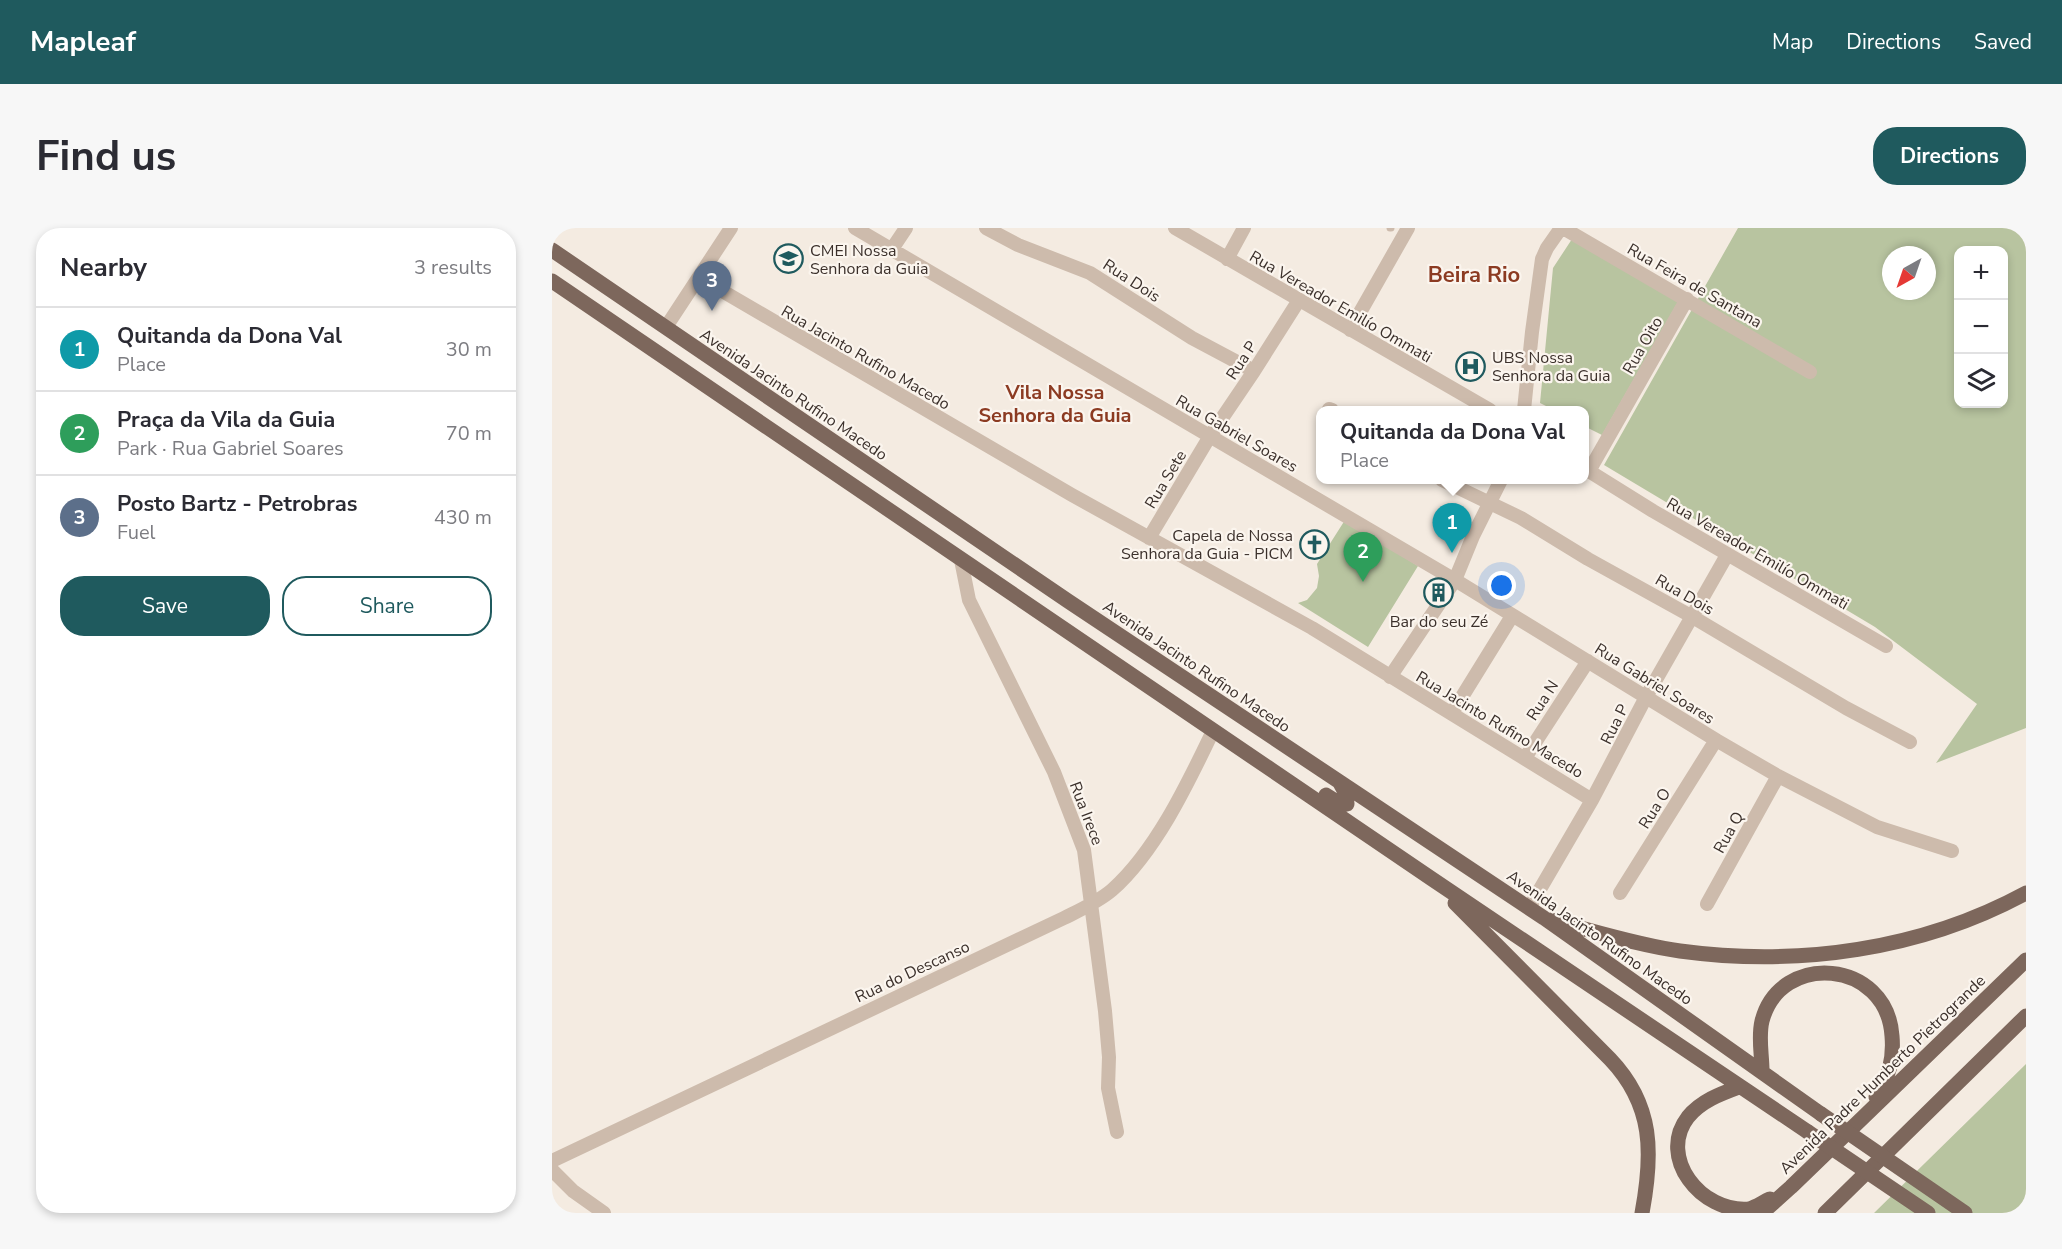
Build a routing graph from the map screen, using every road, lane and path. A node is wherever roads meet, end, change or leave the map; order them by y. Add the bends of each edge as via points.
1 (731, 228) edge
2 (855, 228) edge
3 (906, 228) edge
4 (986, 228) edge
5 (1175, 228) edge
6 (1244, 228) edge
7 (1408, 228) edge
8 (1562, 228) edge
9 (892, 249) junction
10 (552, 250) edge
11 (1227, 259) junction
12 (700, 278) junction
13 (552, 281) edge
14 (620, 296) junction
15 (1687, 299) junction
16 (1299, 300) junction
17 (603, 316) junction
18 (666, 327) junction
19 (1350, 330) junction
20 (1254, 371) junction
21 (1810, 372) dead end
22 (1481, 406) edge
23 (1525, 406) edge
24 (1210, 436) junction
25 (1589, 464) edge
26 (1589, 471) edge
27 (1451, 484) edge
28 (1499, 484) edge
29 (1491, 502) junction
30 (1149, 538) junction
31 (1727, 555) junction
32 (961, 560) junction
33 (1455, 580) junction
34 (1512, 615) junction
35 (1691, 616) junction
36 (1886, 646) dead end
37 (1588, 661) junction
38 (1122, 669) junction
39 (1390, 677) junction
40 (1203, 692) junction
41 (1646, 697) junction
42 (1452, 713) junction
43 (1214, 731) junction
44 (1716, 740) junction
45 (1910, 742) dead end
46 (1525, 758) junction
47 (1264, 765) junction
48 (1778, 776) junction
49 (1340, 783) junction
50 (1592, 800) junction
51 (1952, 850) dead end
52 (1432, 879) junction
53 (1620, 893) dead end
54 (2026, 893) edge
55 (1092, 903) junction
56 (1707, 904) dead end
57 (1528, 908) junction
58 (1544, 918) junction
59 (2026, 960) edge
60 (2026, 1016) edge
61 (1761, 1071) junction
62 (1739, 1087) junction
63 (1865, 1114) junction
64 (1117, 1132) dead end
65 (552, 1161) edge
66 (552, 1170) edge
67 (1791, 1187) junction
68 (604, 1213) edge
69 (1642, 1213) edge
70 (1762, 1213) edge
71 (1825, 1213) edge
72 (1928, 1213) edge
73 (1965, 1213) edge

1 - 12 street
2 - 9 street, Rua Gabriel Soares
3 - 9 street
4 - 20 street, Rua Dois via 1090,273 1192,338
5 - 11 street, Rua Vereador Emilío Ommati
6 - 11 street
7 - 19 street
8 - 15 street, Rua Feira de Santana
8 - 23 street via 1542,259
9 - 24 street, Rua Gabriel Soares
10 - 14 main road, Avenida Jacinto Rufino Macedo
11 - 16 street, Rua Vereador Emilío Ommati
12 - 18 street
12 - 30 street, Rua Jacinto Rufino Macedo
13 - 17 main road
14 - 17 main road via 601,298 598,304
14 - 18 main road, Avenida Jacinto Rufino Macedo
15 - 21 street, Rua Feira de Santana
15 - 25 street, Rua Oito
16 - 19 street, Rua Vereador Emilío Ommati
16 - 20 street, Rua P
17 - 32 main road
18 - 40 main road, Avenida Jacinto Rufino Macedo
19 - 22 street, Rua Vereador Emilío Ommati
20 - 24 street, Rua P
24 - 30 street, Rua Sete
24 - 33 street, Rua Gabriel Soares
26 - 31 street, Rua Vereador Emilío Ommati
27 - 29 street, Rua Dois
28 - 29 street, Rua Jacinto Rufino Macedo
29 - 33 street, Rua Jacinto Rufino Macedo
29 - 35 street, Rua Dois
30 - 39 street, Rua Jacinto Rufino Macedo via 1268,602
31 - 35 street, Rua P
31 - 36 street, Rua Vereador Emilío Ommati
32 - 38 main road
32 - 55 street, Rua Irece via 969,600 1054,772 1078,831
33 - 34 street, Rua Gabriel Soares
33 - 39 street, Rua Jacinto Rufino Macedo
34 - 37 street, Rua Gabriel Soares
34 - 42 street
35 - 41 street, Rua P
35 - 45 street, Rua Dois
37 - 41 street, Rua Gabriel Soares
37 - 46 street, Rua N
38 - 40 main road via 1116,656 1122,648 1129,649
38 - 43 main road
39 - 42 street, Rua Jacinto Rufino Macedo
40 - 49 main road, Avenida Jacinto Rufino Macedo
41 - 44 street, Rua Gabriel Soares
41 - 50 street, Rua P
42 - 46 street, Rua Jacinto Rufino Macedo
43 - 47 main road
43 - 55 street, Rua do Descanso via 1140,860 1110,891
44 - 48 street, Rua Gabriel Soares
44 - 53 street, Rua O
46 - 50 street, Rua Jacinto Rufino Macedo
47 - 49 main road via 1309,784 1344,806 1348,799
47 - 52 main road
48 - 51 street, Rua Gabriel Soares via 1877,827
48 - 56 street, Rua Q
49 - 57 main road, Avenida Jacinto Rufino Macedo
50 - 57 street, Rua P
52 - 62 main road
52 - 69 main road via 1633,1087 1649,1144
54 - 58 main road via 1959,922 1888,944 1825,955 1724,956 1679,951
55 - 64 street, Rua Irece via 1109,1057 1108,1088
55 - 65 street, Rua do Descanso
57 - 58 main road, Avenida Jacinto Rufino Macedo
58 - 61 main road, Avenida Jacinto Rufino Macedo
59 - 63 main road, Avenida Padre Humberto Pietrogrande
60 - 71 main road
61 - 63 main road via 1761,1022 1780,990 1807,976 1851,977 1881,1000 1892,1030 1891,1065 1884,1085
61 - 73 main road, Avenida Jacinto Rufino Macedo, bridge
62 - 67 main road via 1703,1103 1687,1119 1677,1150 1682,1173 1700,1194 1724,1208 1749,1209
62 - 72 main road, bridge
63 - 67 main road, Avenida Padre Humberto Pietrogrande
66 - 68 street
67 - 70 main road, Avenida Padre Humberto Pietrogrande

